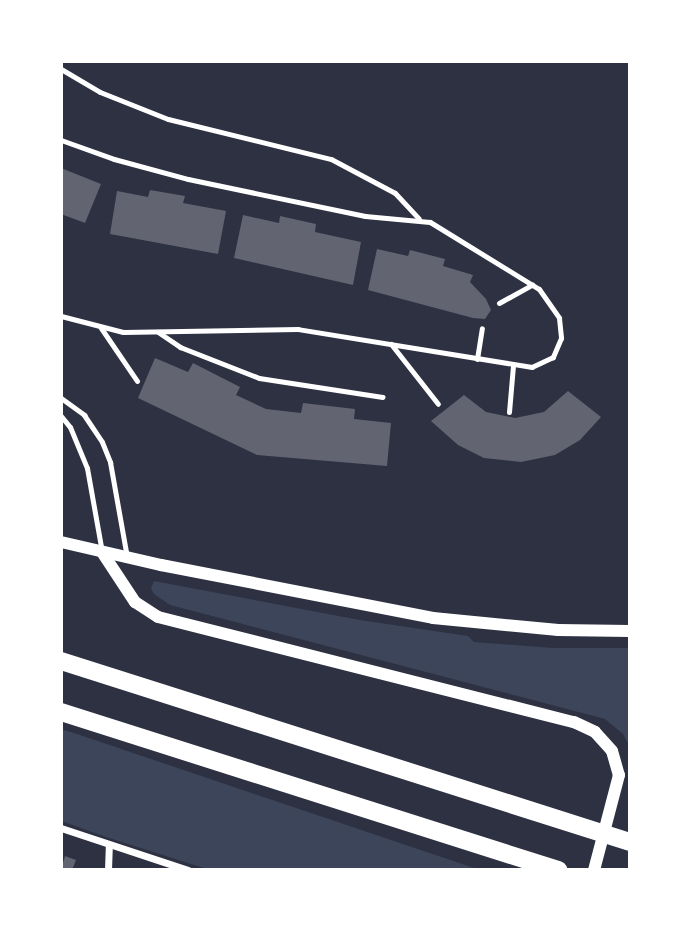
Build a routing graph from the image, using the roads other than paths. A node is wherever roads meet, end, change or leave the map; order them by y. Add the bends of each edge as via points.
1 (61, 69) edge
2 (61, 140) edge
3 (419, 219) junction
4 (532, 285) junction
5 (499, 303) dead end
6 (61, 316) edge
7 (100, 328) junction
8 (482, 328) dead end
9 (158, 332) junction
10 (391, 344) junction
11 (477, 359) junction
12 (513, 365) junction
13 (137, 380) dead end
14 (383, 397) dead end
15 (61, 398) edge
16 (438, 404) dead end
17 (509, 412) dead end
18 (61, 416) edge
19 (61, 542) edge
20 (102, 552) junction
21 (127, 557) junction
22 (120, 582) junction
23 (630, 631) edge
24 (61, 661) edge
25 (61, 712) edge
26 (61, 828) edge
27 (630, 842) edge
28 (109, 845) junction
29 (554, 869) edge
30 (108, 870) edge
31 (188, 870) edge
32 (594, 870) edge

1 - 3 lane via 100,92 168,119 331,159 395,193
2 - 3 lane via 188,179 375,218
3 - 4 lane
4 - 5 lane
4 - 12 lane via 547,297 559,318 559,346 541,365
6 - 7 lane
7 - 9 lane
7 - 13 lane
8 - 11 lane
9 - 10 lane via 298,329
9 - 14 lane via 180,347 259,378
10 - 11 lane
10 - 16 lane
11 - 12 lane
12 - 17 lane
15 - 21 lane via 84,415 103,442
18 - 20 lane via 88,468
19 - 20 street
20 - 21 street
20 - 22 street
21 - 22 street
21 - 23 street via 433,618 558,631
22 - 32 street via 140,607 158,617 574,722 595,732 612,751 619,775
24 - 27 highway
25 - 29 highway
26 - 28 street
28 - 30 street
28 - 31 street

